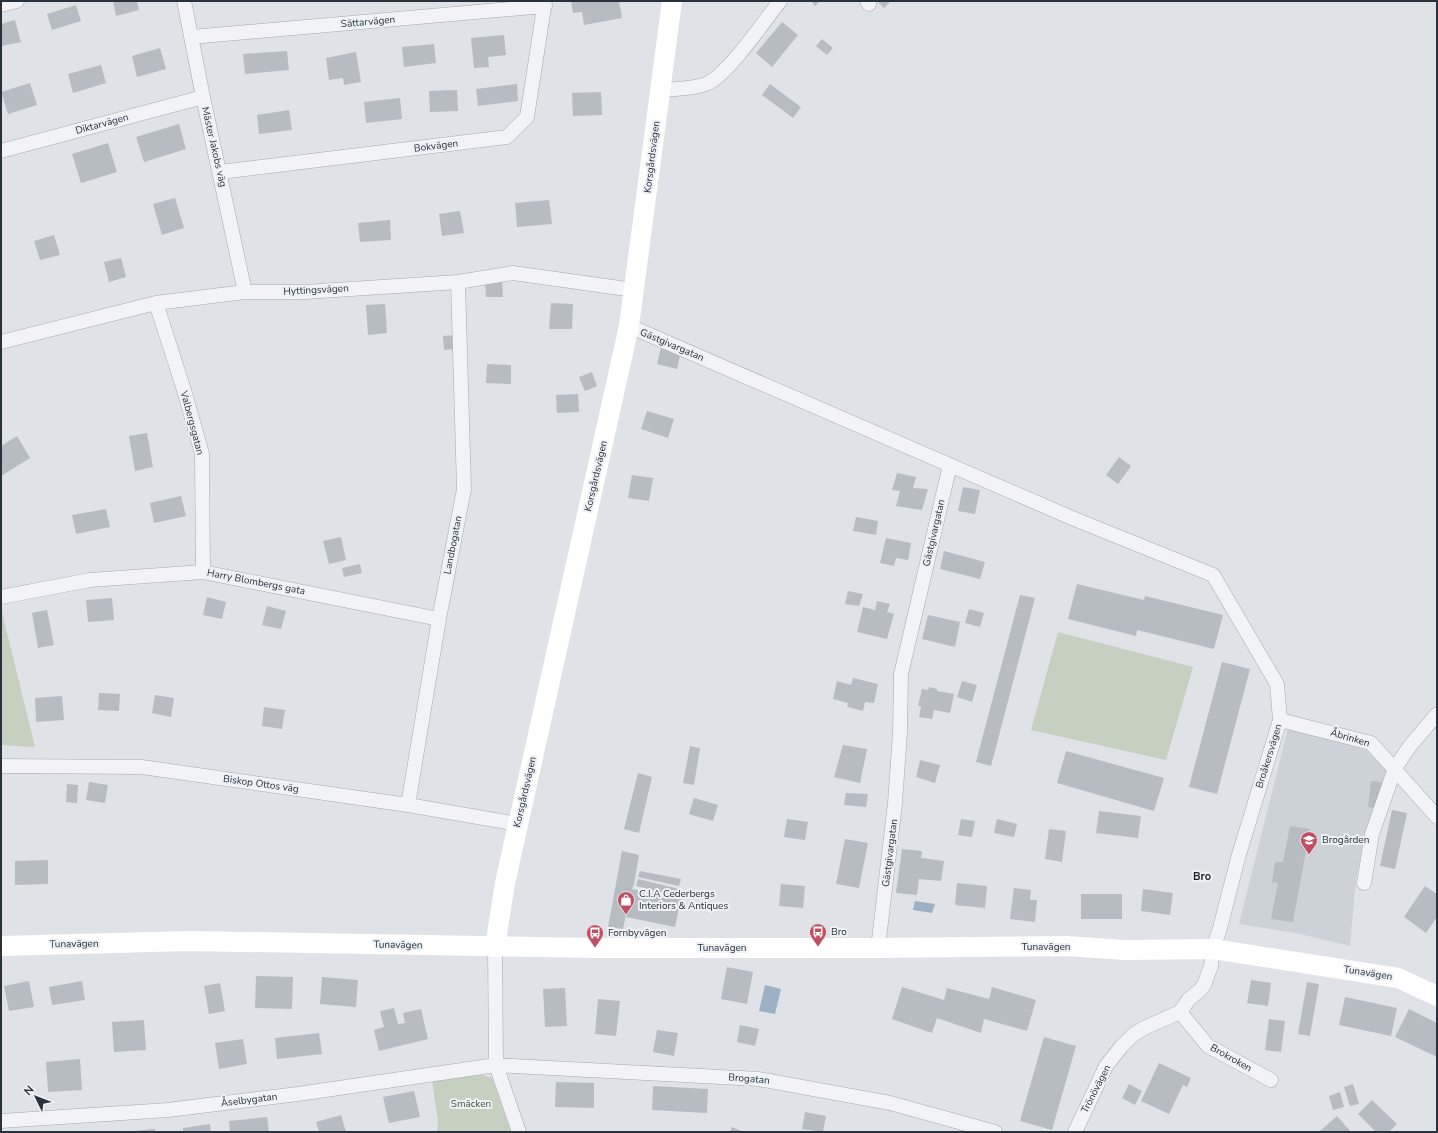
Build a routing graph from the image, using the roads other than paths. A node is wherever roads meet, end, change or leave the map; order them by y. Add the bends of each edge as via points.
1 (18, 1) edge
2 (184, 1) edge
3 (672, 1) edge
4 (780, 1) edge
5 (545, 4) edge
6 (1, 5) edge
7 (191, 37) junction
8 (660, 90) junction
9 (203, 97) junction
10 (1, 151) edge
11 (220, 172) junction
12 (458, 282) junction
13 (634, 290) junction
14 (245, 292) junction
15 (156, 303) junction
16 (629, 326) junction
17 (1, 342) edge
18 (950, 465) junction
19 (203, 572) junction
20 (1, 597) edge
21 (439, 619) junction
22 (1437, 714) edge
23 (1280, 720) junction
24 (1, 766) edge
25 (1394, 768) junction
26 (408, 805) junction
27 (1437, 817) edge
28 (518, 824) junction
29 (1364, 883) dead end
30 (1, 946) edge
31 (495, 946) junction
32 (878, 948) junction
33 (1212, 949) junction
34 (1437, 996) edge
35 (1180, 1012) junction
36 (496, 1065) junction
37 (1271, 1080) dead end
38 (1, 1121) edge
39 (519, 1132) edge
40 (995, 1132) edge
41 (1075, 1132) edge

1 - 6 street
2 - 7 street, Mäster Jakobs väg
3 - 8 street, Korsgårdsvägen
4 - 8 street via 727,68 712,80 684,89
5 - 7 street, Sättarvägen
5 - 11 street, Bokvägen via 526,117 507,137
7 - 9 street, Mäster Jakobs väg
8 - 13 street, Korsgårdsvägen
9 - 10 street, Diktarvägen
9 - 11 street, Mäster Jakobs väg
11 - 14 street, Mäster Jakobs väg
12 - 13 street, Hyttingsvägen via 513,274
12 - 14 street, Hyttingsvägen via 305,292
12 - 21 street, Landbogatan via 464,489
13 - 16 street, Korsgårdsvägen
14 - 15 street, Hyttingsvägen
15 - 17 street, Hyttingsvägen
15 - 19 street, Valbergsgatan via 202,454
16 - 18 street, Gästgivargatan
16 - 28 street, Korsgårdsvägen
18 - 23 street, Broåkersvägen via 1213,575 1277,684
18 - 32 street, Gästgivargatan via 901,674 895,804
19 - 20 street, Harry Blombergs gata via 90,580
19 - 21 street, Harry Blombergs gata
21 - 26 street, Landbogatan
22 - 25 street
23 - 25 street, Åbrinken via 1372,743
23 - 33 street, Broåkersvägen
24 - 26 street, Biskop Ottos väg via 142,767
25 - 27 street, Åbrinken
25 - 29 street via 1372,834
26 - 28 street, Biskop Ottos väg
28 - 31 street, Korsgårdsvägen
30 - 31 street, Tunavägen via 189,941
31 - 32 street, Tunavägen
31 - 36 street
32 - 33 street, Tunavägen via 1066,946 1125,950
33 - 34 street, Tunavägen via 1398,978
33 - 35 street, Trönövägen via 1211,966 1204,985 1188,999
35 - 37 street, Brokroken via 1208,1046
35 - 41 street, Trönövägen via 1144,1028 1121,1047 1106,1066
36 - 38 street, Åselbygatan via 168,1110
36 - 39 street
36 - 40 street, Brogatan via 758,1079 890,1103

